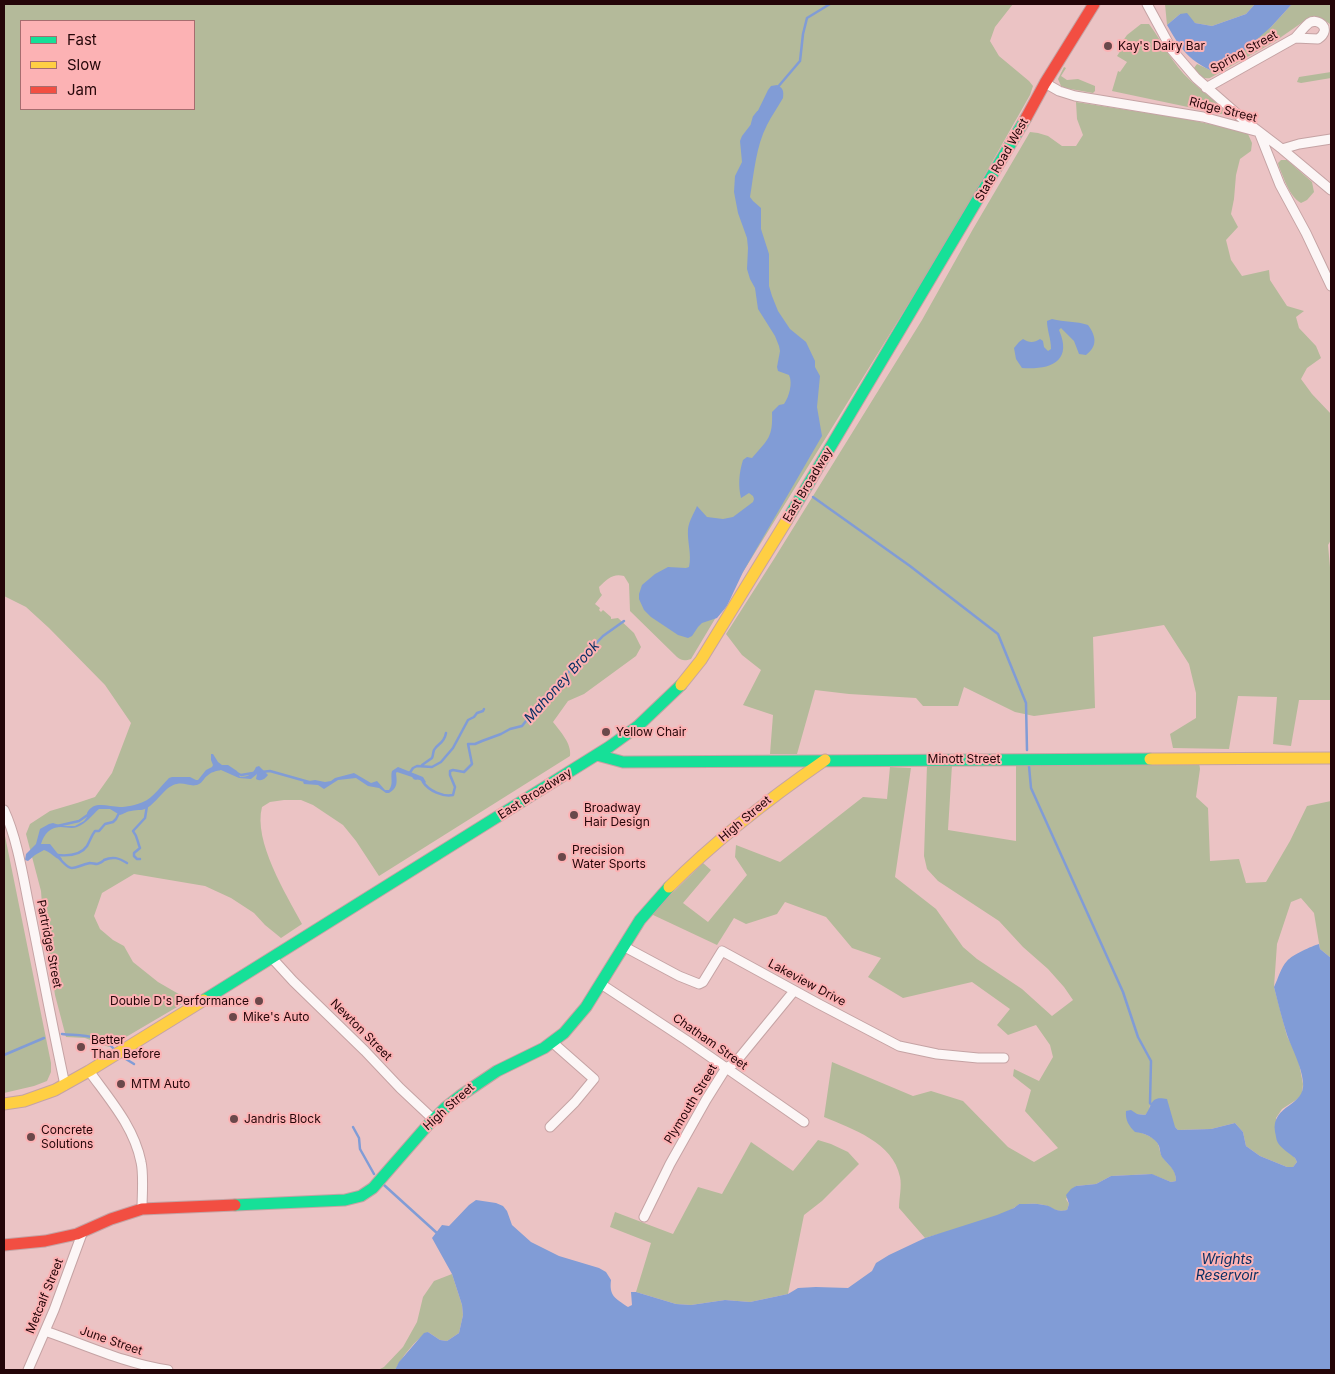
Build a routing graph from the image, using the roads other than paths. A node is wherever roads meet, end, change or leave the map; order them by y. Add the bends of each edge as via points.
1 (1094, 4) edge
2 (1147, 4) edge
3 (1294, 38) dead end
4 (1045, 83) junction
5 (1206, 88) junction
6 (1260, 132) junction
7 (1331, 139) edge
8 (1282, 148) junction
9 (1331, 190) edge
10 (1331, 286) edge
11 (910, 315) joint
12 (597, 755) junction
13 (1331, 758) edge
14 (825, 760) junction
15 (4, 810) edge
16 (623, 946) junction
17 (272, 958) junction
18 (601, 984) junction
19 (794, 991) junction
20 (552, 1042) junction
21 (1004, 1058) dead end
22 (726, 1068) junction
23 (89, 1071) junction
24 (65, 1085) junction
25 (4, 1104) edge
26 (433, 1119) junction
27 (804, 1122) dead end
28 (550, 1127) dead end
29 (142, 1209) junction
30 (644, 1217) dead end
31 (84, 1231) junction
32 (4, 1245) edge
33 (45, 1330) junction
34 (28, 1370) edge
35 (168, 1370) edge

1 - 4 street, State Road West
2 - 5 street via 1172,50
3 - 5 street, Spring Street
4 - 6 street, Ridge Street via 1081,98 1203,117
4 - 11 street, State Road West
5 - 6 street
6 - 8 street
6 - 10 street, Ridge Street via 1280,185
7 - 8 street
8 - 9 street
11 - 12 street, East Broadway via 701,660 684,682 638,726
12 - 14 street, Minott Street via 623,762
12 - 17 street, East Broadway
13 - 14 street, Minott Street
14 - 16 street, High Street via 784,787 690,866 655,902
15 - 24 street, Partridge Street via 20,864
16 - 18 street, High Street
16 - 19 street, Lakeview Drive via 699,984 722,951
17 - 23 street, East Broadway
17 - 26 street, Newton Street
18 - 20 street, High Street via 575,1021
18 - 22 street, Chatham Street
19 - 21 street, Lakeview Drive via 899,1046 936,1054
19 - 22 street, Plymouth Street via 735,1063
20 - 26 street, High Street via 477,1082
20 - 28 street via 594,1079
22 - 27 street, Chatham Street
22 - 30 street, Plymouth Street via 670,1164
23 - 24 street, East Broadway
23 - 29 street via 131,1132 141,1163
24 - 25 street, East Broadway via 24,1101
26 - 29 street, High Street via 381,1181 358,1197
29 - 31 street, High Street
31 - 32 street, High Street via 45,1241
31 - 33 street, Metcalf Street
33 - 34 street, Metcalf Street
33 - 35 street, June Street via 128,1362

